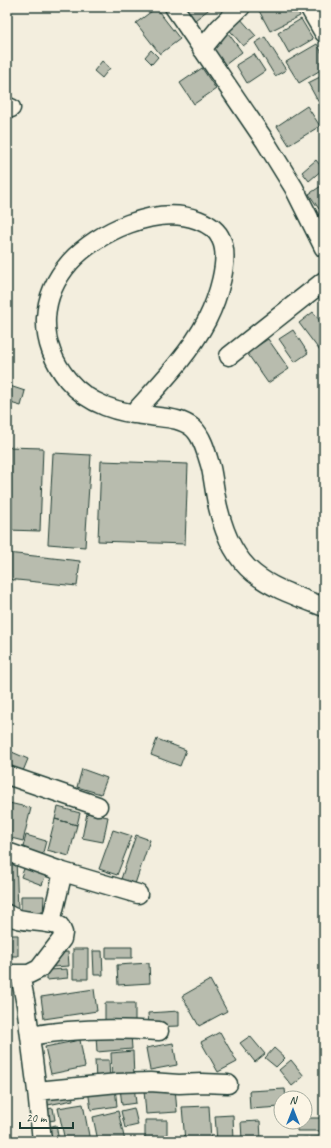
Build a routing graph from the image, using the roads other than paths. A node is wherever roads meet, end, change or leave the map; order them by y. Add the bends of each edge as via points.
1 (174, 7) edge
2 (242, 7) edge
3 (309, 7) edge
4 (324, 33) edge
5 (202, 49) junction
6 (324, 248) edge
7 (324, 281) edge
8 (229, 356) dead end
9 (133, 414) junction
10 (324, 607) edge
11 (7, 775) edge
12 (98, 806) dead end
13 (7, 852) edge
14 (63, 872) junction
15 (138, 894) dead end
16 (7, 914) edge
17 (51, 922) junction
18 (14, 974) edge
19 (159, 1031) dead end
20 (30, 1036) junction
21 (228, 1084) dead end
22 (37, 1091) junction
23 (42, 1141) edge

1 - 5 street
2 - 5 street via 220,27
3 - 4 street
5 - 6 street via 294,188
7 - 8 street
9 - 9 street via 105,407 76,390 57,364 51,350 46,324 47,306 60,275 70,262 100,237 158,216 174,214 207,223 224,244 225,255 222,277 208,319 193,343
9 - 10 street via 179,420 194,429 208,457 226,534 242,563 272,586
11 - 12 street
13 - 14 street
14 - 15 street
14 - 17 street
16 - 17 street via 13,918
17 - 18 street via 62,928 60,944 39,969 29,974
18 - 20 street via 26,1005
19 - 20 street via 84,1029
20 - 22 street
21 - 22 street via 118,1083
22 - 23 street

